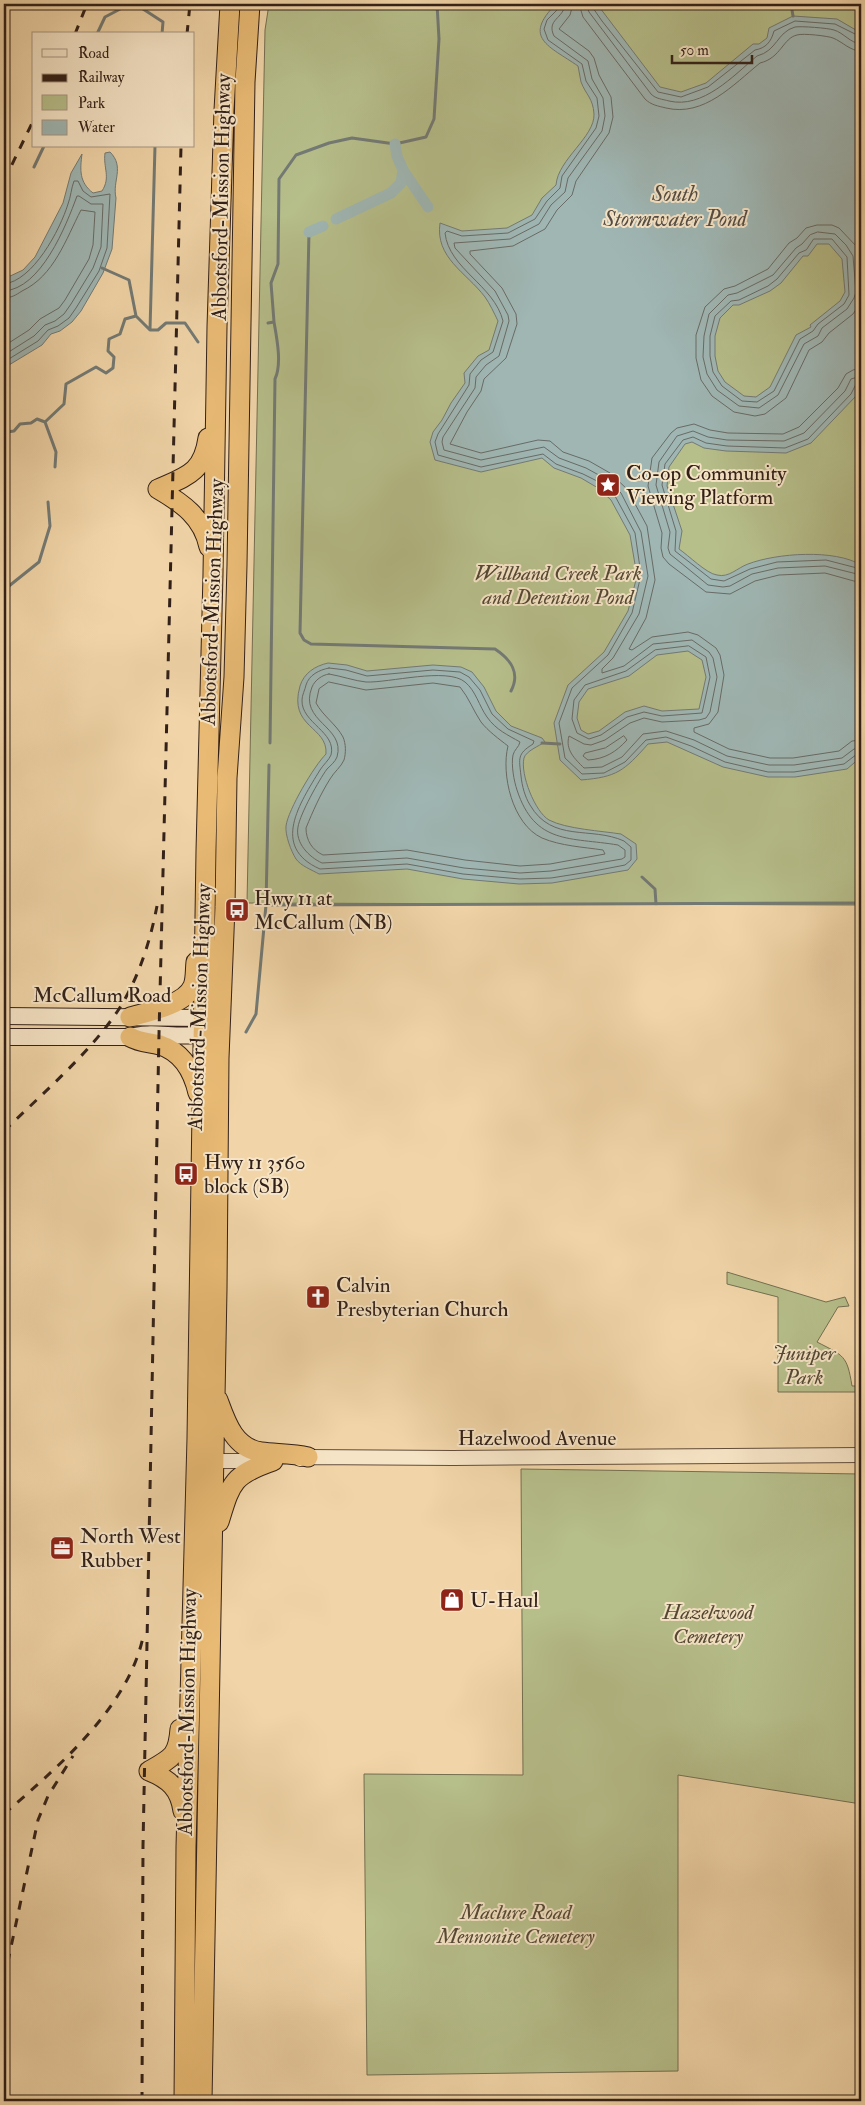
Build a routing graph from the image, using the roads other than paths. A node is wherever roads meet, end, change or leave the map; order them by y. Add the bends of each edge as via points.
1 (230, 4) edge
2 (244, 4) edge
3 (250, 4) edge
4 (217, 327) junction
5 (214, 574) junction
6 (207, 772) junction
7 (228, 778) junction
8 (4, 1016) edge
9 (130, 1017) junction
10 (209, 1026) junction
11 (4, 1037) edge
12 (130, 1037) junction
13 (202, 1110) junction
14 (215, 1390) junction
15 (197, 1438) junction
16 (861, 1455) edge
17 (308, 1457) junction
18 (213, 1461) junction
19 (273, 1461) junction
20 (203, 1540) junction
21 (186, 1847) junction
22 (184, 2101) edge
23 (202, 2101) edge

1 - 4 highway, Abbotsford-Mission Highway
2 - 7 highway via 236,100 226,476 221,491 226,506 226,529 221,724
3 - 7 highway, Abbotsford-Mission Highway via 245,82 236,593
4 - 5 highway, Abbotsford-Mission Highway
4 - 5 highway via 205,454 191,472 158,489 184,504 198,520 209,544
5 - 6 highway, Abbotsford-Mission Highway
6 - 9 highway via 199,852 197,957 193,986 187,994 160,1009
6 - 10 highway, Abbotsford-Mission Highway
7 - 10 highway, Abbotsford-Mission Highway via 225,907
8 - 9 main road, McCallum Road
9 - 10 main road, McCallum Road
10 - 12 main road, McCallum Road
10 - 13 highway, Abbotsford-Mission Highway
10 - 14 highway, Abbotsford-Mission Highway
11 - 12 main road, McCallum Road
12 - 13 highway via 140,1043 159,1045 181,1057 196,1083
13 - 15 highway, Abbotsford-Mission Highway
14 - 17 highway via 234,1438 259,1452
14 - 18 highway, Abbotsford-Mission Highway
15 - 18 highway via 202,1450
15 - 20 highway, Abbotsford-Mission Highway
16 - 17 street, Hazelwood Avenue
17 - 19 street, Hazelwood Avenue
18 - 19 street, Hazelwood Avenue
18 - 20 highway, Abbotsford-Mission Highway
19 - 20 highway via 250,1470 233,1482
20 - 21 highway, Abbotsford-Mission Highway
20 - 21 highway via 186,1557 178,1745 175,1754 149,1770 171,1783 180,1794
20 - 23 highway, Abbotsford-Mission Highway
21 - 22 highway, Abbotsford-Mission Highway

